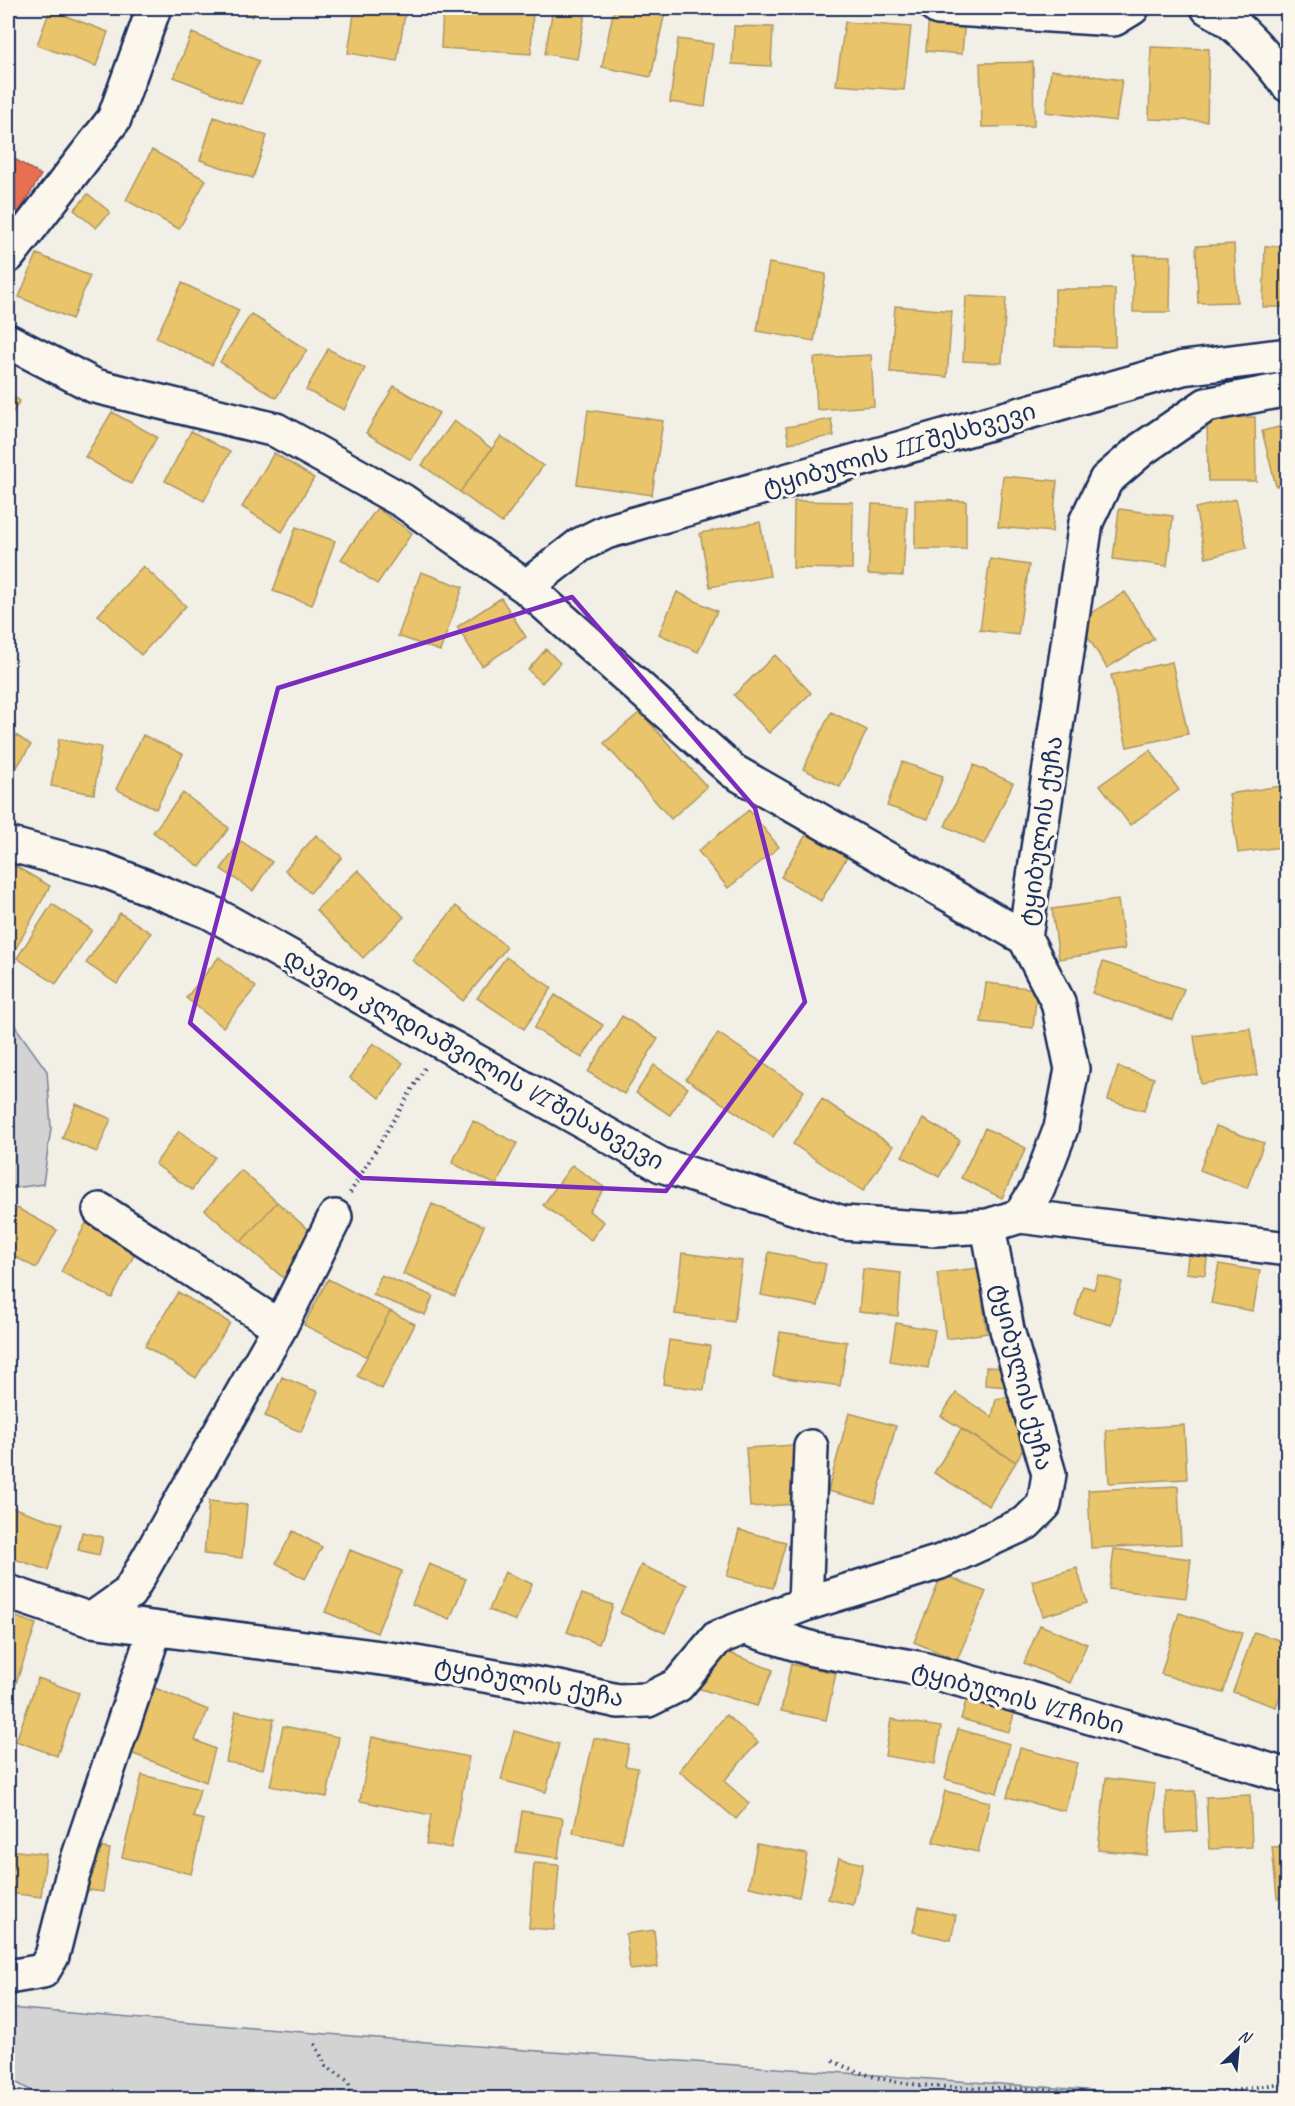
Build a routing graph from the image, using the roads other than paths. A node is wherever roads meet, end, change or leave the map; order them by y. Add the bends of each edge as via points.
1 (154, 8) edge
2 (938, 8) edge
3 (1132, 8) edge
4 (1208, 8) edge
5 (1287, 85) edge
6 (8, 256) edge
7 (8, 341) edge
8 (1287, 355) edge
9 (1287, 389) edge
10 (526, 587) junction
11 (8, 844) edge
12 (1025, 938) junction
13 (100, 1210) dead end
14 (1020, 1216) junction
15 (335, 1217) road end
16 (988, 1226) junction
17 (1287, 1250) edge
18 (280, 1327) junction
19 (811, 1447) dead end
20 (8, 1592) edge
21 (805, 1604) junction
22 (91, 1620) junction
23 (746, 1628) junction
24 (155, 1629) junction
25 (1287, 1776) edge
26 (8, 1977) edge

1 - 6 street via 114,119
2 - 3 street via 1114,19
4 - 5 street via 1244,36
7 - 10 street via 95,386 276,430 404,501
8 - 10 street, ტყიბულის III შესხვევი via 1183,368 606,532 580,545
9 - 12 street, ტყიბულის ქუჩა via 1206,405 1142,449 1106,480 1086,522
10 - 12 street via 733,771
11 - 16 street, დავით კლდიაშვილის VI შესახვევი via 100,869 210,912 661,1165 843,1223 935,1229
12 - 14 street, ტყიბულის ქუჩა via 1058,1002 1072,1069 1061,1128 1038,1188
13 - 18 street
14 - 16 street
14 - 17 street
15 - 18 street
16 - 21 street, ტყიბულის ქუჩა via 1007,1330 1048,1474 1044,1505 1026,1523 940,1563
18 - 22 street via 129,1593
19 - 21 street
20 - 22 street, ტყიბულის ქუჩა
21 - 23 street, ტყიბულის ქუჩა
22 - 24 street, ტყიბულის ქუჩა
23 - 24 street, ტყიბულის ქუჩა via 717,1638 678,1685 648,1700 618,1701 404,1661
23 - 25 street, ტყიბულის VI ჩიხი via 813,1649 922,1669
24 - 26 street via 72,1877 52,1956 43,1971

